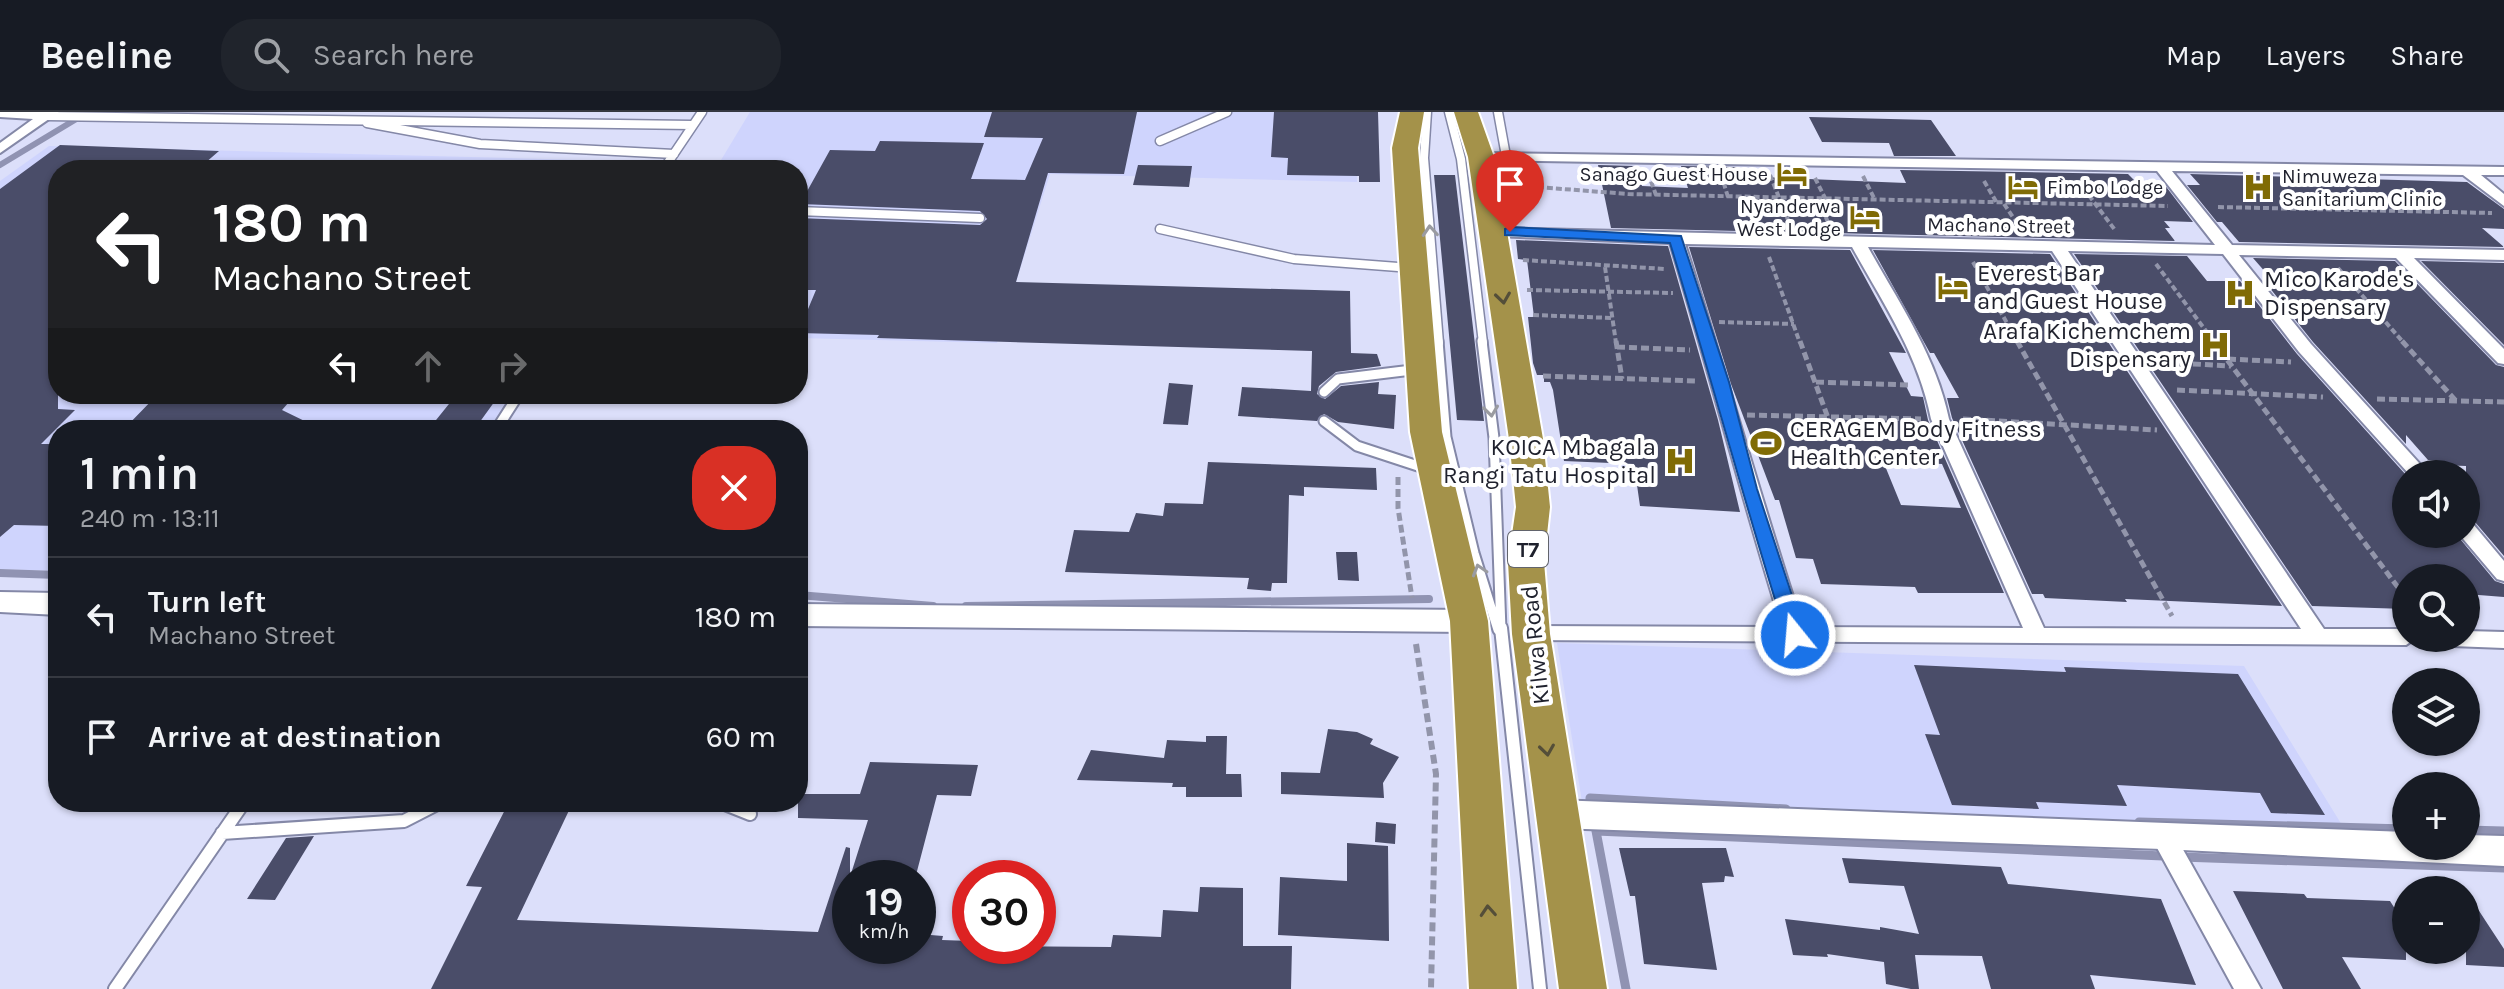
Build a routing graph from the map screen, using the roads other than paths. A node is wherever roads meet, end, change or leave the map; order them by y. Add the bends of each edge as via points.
1 (702, 112) edge
2 (1227, 112) edge
3 (1412, 112) edge
4 (1427, 112) edge
5 (1449, 112) edge
6 (1466, 112) edge
7 (1498, 112) edge
8 (0, 113) edge
9 (49, 114) edge
10 (350, 118) junction
11 (692, 125) junction
12 (1160, 141) dead end
13 (0, 149) edge
14 (674, 154) junction
15 (670, 160) edge
16 (1494, 160) junction
17 (2504, 163) edge
18 (2161, 166) junction
19 (2466, 170) junction
20 (2504, 171) edge
21 (2504, 202) edge
22 (808, 211) edge
23 (980, 218) dead end
24 (1160, 229) dead end
25 (1676, 239) junction
26 (1858, 243) junction
27 (2056, 245) junction
28 (2228, 249) junction
29 (2504, 255) edge
30 (2403, 256) junction
31 (1413, 268) junction
32 (1500, 273) junction
33 (2504, 359) edge
34 (1420, 369) junction
35 (1324, 392) dead end
36 (1324, 421) dead end
37 (2407, 460) edge
38 (1433, 471) junction
39 (2480, 546) edge
40 (2504, 574) edge
41 (0, 602) edge
42 (48, 604) edge
43 (808, 615) edge
44 (1469, 621) junction
45 (2316, 634) junction
46 (1795, 635) junction
47 (2037, 636) junction
48 (2392, 637) edge
49 (1516, 639) junction
50 (2480, 639) edge
51 (2504, 640) edge
52 (237, 812) edge
53 (422, 812) edge
54 (745, 812) edge
55 (750, 814) dead end
56 (1556, 814) junction
57 (222, 833) junction
58 (2162, 835) junction
59 (2504, 851) edge
60 (115, 989) edge
61 (1493, 989) edge
62 (1540, 989) edge
63 (1583, 989) edge
64 (2248, 989) edge

1 - 11 lane
2 - 12 lane
3 - 31 highway via 1405,148
49 -> 4 lane via 1474,553 1446,437 1424,158
5 -> 49 lane via 1461,159
6 - 16 highway, Kilwa Road / T7
7 - 16 lane
8 - 9 street
9 - 10 lane
9 - 13 street
10 - 11 lane
10 - 14 lane via 453,139
11 - 14 lane
14 - 15 lane
16 - 17 street via 1777,153
16 - 18 street
16 - 32 highway, Kilwa Road / T7
18 - 19 street
18 - 28 street
19 - 20 street
19 - 21 street
22 - 23 lane
24 - 31 lane via 1294,259
25 - 26 street, Machano Street
25 - 32 street, Machano Street
25 - 46 street
26 - 27 street, Machano Street
26 - 47 street via 1933,385 1940,419
27 - 28 street, Machano Street
27 - 45 street
28 - 30 street, Machano Street
28 - 37 street
29 - 30 street, Machano Street
30 - 33 street
31 - 34 highway
32 - 49 highway, Kilwa Road / T7 via 1533,507
34 - 35 lane via 1338,379
34 - 38 highway
36 - 38 lane via 1349,443
38 - 44 highway
39 - 40 street
41 - 42 street
43 - 44 street
61 -> 44 highway
45 - 47 street
45 - 48 street
46 - 47 street
46 - 49 street
49 -> 56 highway, Kilwa Road / T7
49 - 62 lane
50 - 51 street
52 - 57 lane
53 - 57 lane via 404,821
54 - 55 lane
56 - 58 street
56 - 63 highway, Kilwa Road / T7
57 - 60 lane
58 - 59 street
58 - 64 street

